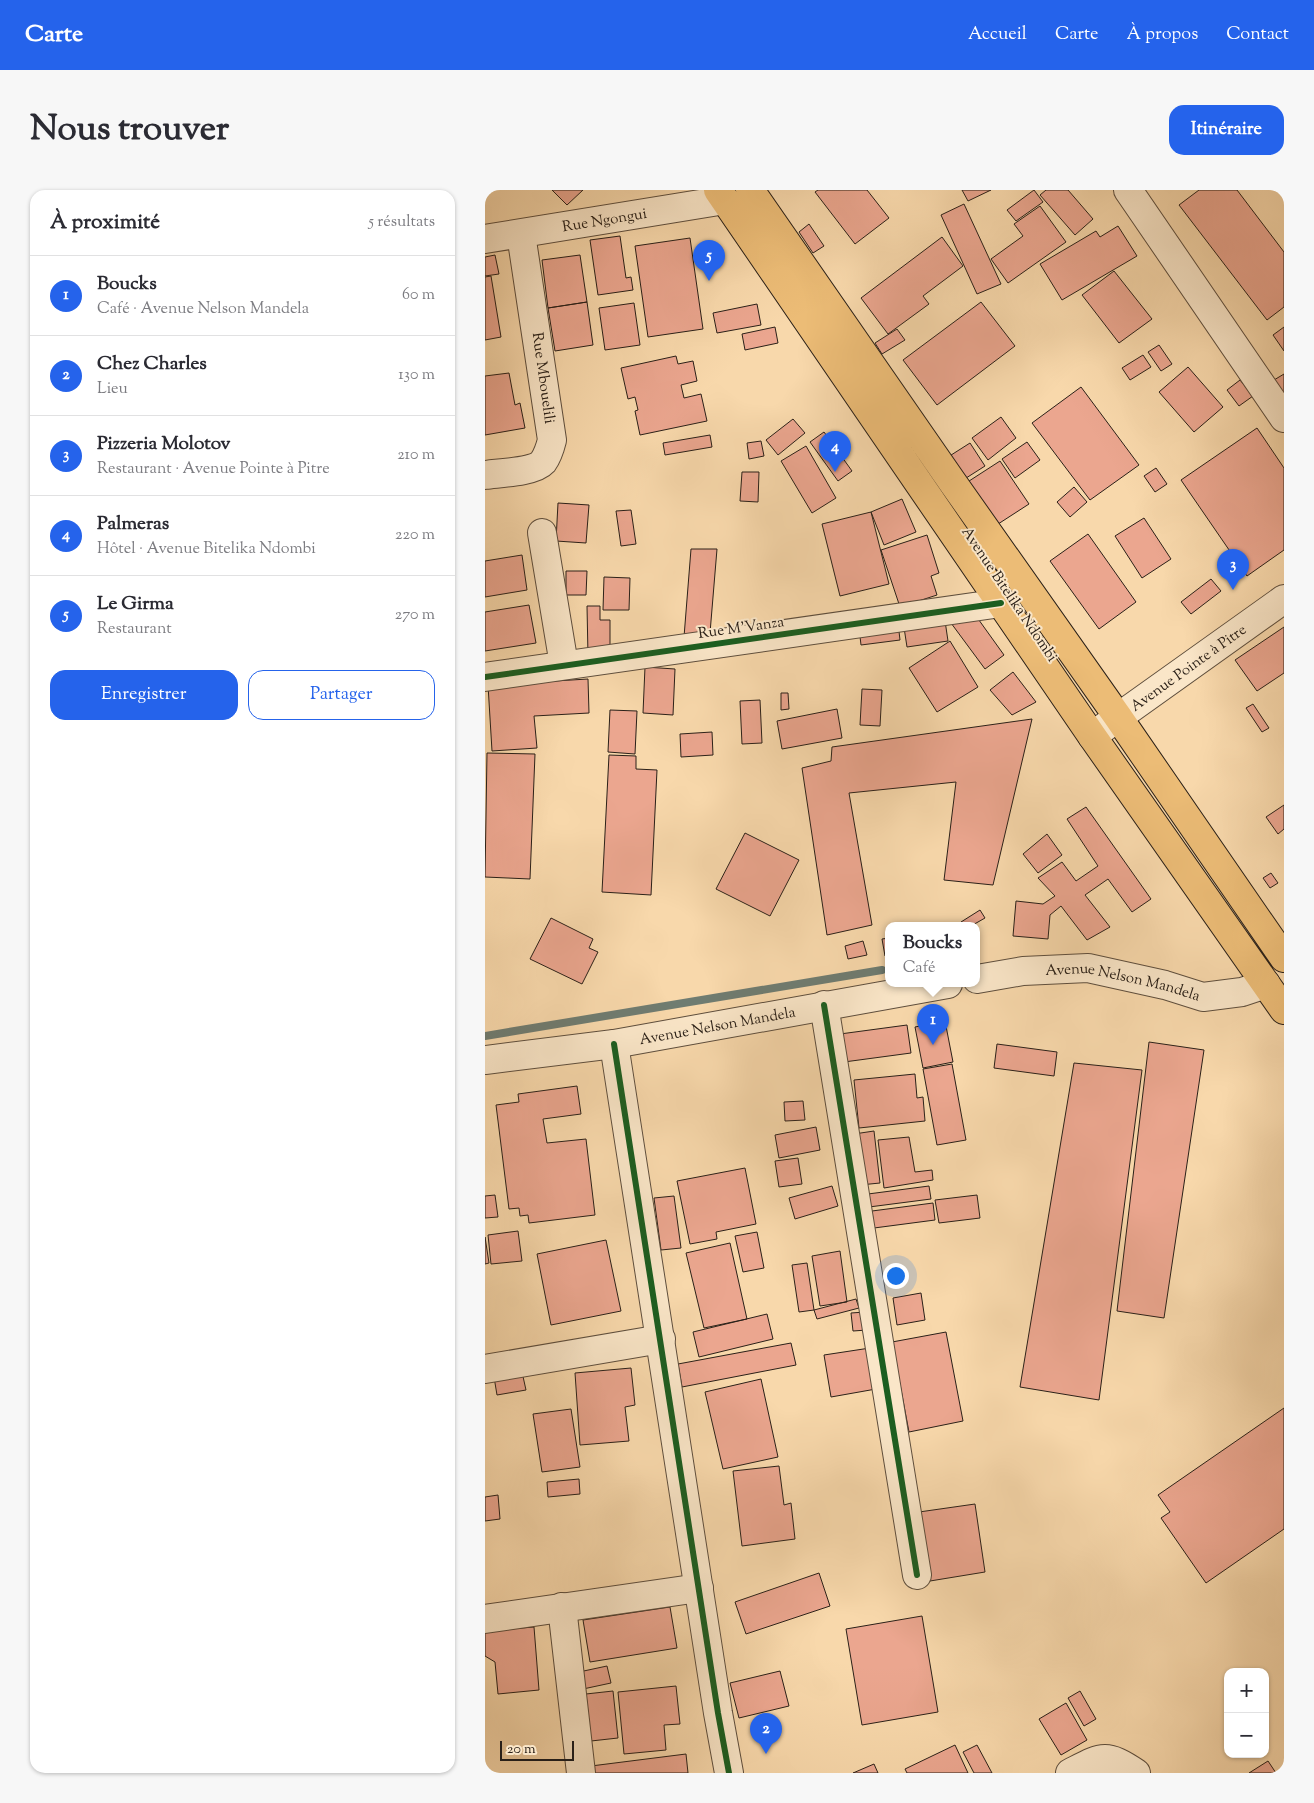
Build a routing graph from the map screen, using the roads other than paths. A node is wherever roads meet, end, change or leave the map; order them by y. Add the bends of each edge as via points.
1 (750, 190) edge
2 (1128, 190) edge
3 (722, 195) edge
4 (521, 234) junction
5 (485, 240) edge
6 (1284, 418) edge
7 (485, 475) edge
8 (542, 533) dead end
9 (1284, 599) edge
10 (1001, 603) junction
11 (564, 665) junction
12 (485, 677) edge
13 (1118, 717) junction
14 (1092, 736) junction
15 (1284, 958) edge
16 (980, 978) edge
17 (1266, 984) junction
18 (930, 987) edge
19 (824, 1005) junction
20 (1284, 1010) edge
21 (614, 1044) junction
22 (485, 1060) edge
23 (661, 1339) junction
24 (485, 1369) edge
25 (917, 1574) dead end
26 (699, 1588) junction
27 (563, 1607) junction
28 (485, 1619) edge
29 (581, 1773) edge
30 (729, 1773) edge
31 (1070, 1773) edge
32 (1136, 1773) edge

1 - 13 highway, Avenue Bitelika Ndombi
2 - 6 street
3 - 4 street, Rue Ngongui
3 - 10 highway, Avenue Bitelika Ndombi
4 - 5 street, Rue Ngongui
4 - 7 street, Rue Mbouelili via 552,440 549,454 541,464
8 - 11 street
9 - 13 street, Avenue Pointe à Pitre
10 - 11 street, Rue M'Vanza
10 - 14 highway, Avenue Bitelika Ndombi
11 - 12 street, Rue M'Vanza
13 - 14 street, Avenue Pointe à Pitre
13 - 15 highway, Avenue Bitelika Ndombi
14 - 17 highway, Avenue Bitelika Ndombi
16 - 17 street, Avenue Nelson Mandela via 1023,971 1088,968 1203,997 1242,992
17 - 20 highway, Avenue Bitelika Ndombi
18 - 19 street, Avenue Nelson Mandela
19 - 21 street, Avenue Nelson Mandela
19 - 25 street
21 - 22 street, Avenue Nelson Mandela
21 - 23 street
23 - 24 street
23 - 26 street
26 - 27 street
26 - 30 street
27 - 28 street
27 - 29 street
31 - 32 street via 1095,1760 1108,1758

